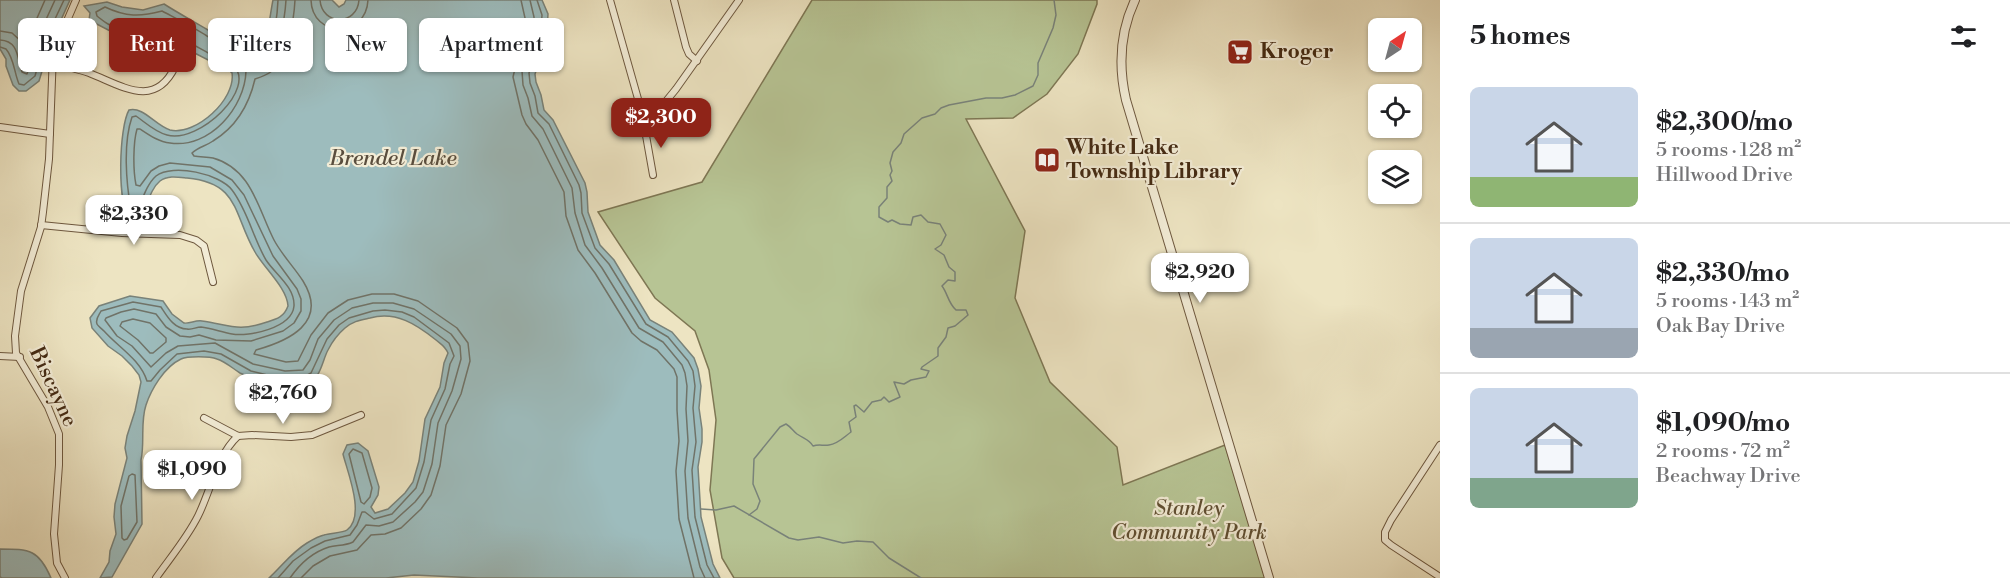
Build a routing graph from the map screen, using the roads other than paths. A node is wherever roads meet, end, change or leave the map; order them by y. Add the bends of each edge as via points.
1 (76, 0) edge
2 (610, 0) edge
3 (674, 0) edge
4 (739, 0) edge
5 (1135, 0) edge
6 (67, 18) edge
7 (696, 61) junction
8 (52, 72) edge
9 (85, 72) edge
10 (172, 72) edge
11 (0, 127) edge
12 (645, 127) junction
13 (50, 134) junction
14 (653, 175) dead end
15 (41, 225) junction
16 (213, 282) dead end
17 (0, 356) edge
18 (20, 357) junction
19 (361, 415) dead end
20 (204, 418) dead end
21 (238, 436) junction
22 (1440, 445) edge
23 (65, 578) edge
24 (156, 578) edge
25 (1269, 578) edge
26 (1440, 578) edge

1 - 6 street, Biscayne
2 - 12 street
3 - 7 street via 686,48
4 - 7 street
5 - 25 street via 1122,50 1126,100
7 - 12 street
8 - 13 street, Biscayne
9 - 10 street via 141,92 154,90
11 - 13 street
12 - 14 street
13 - 15 street, Biscayne
15 - 16 street via 188,236 204,246
15 - 18 street, Biscayne via 17,310 16,353
17 - 18 street
18 - 23 street, Biscayne via 59,434 54,534 57,563
19 - 21 street via 312,435
20 - 21 street
21 - 24 street via 226,451 192,526
22 - 26 street via 1385,532 1385,540

